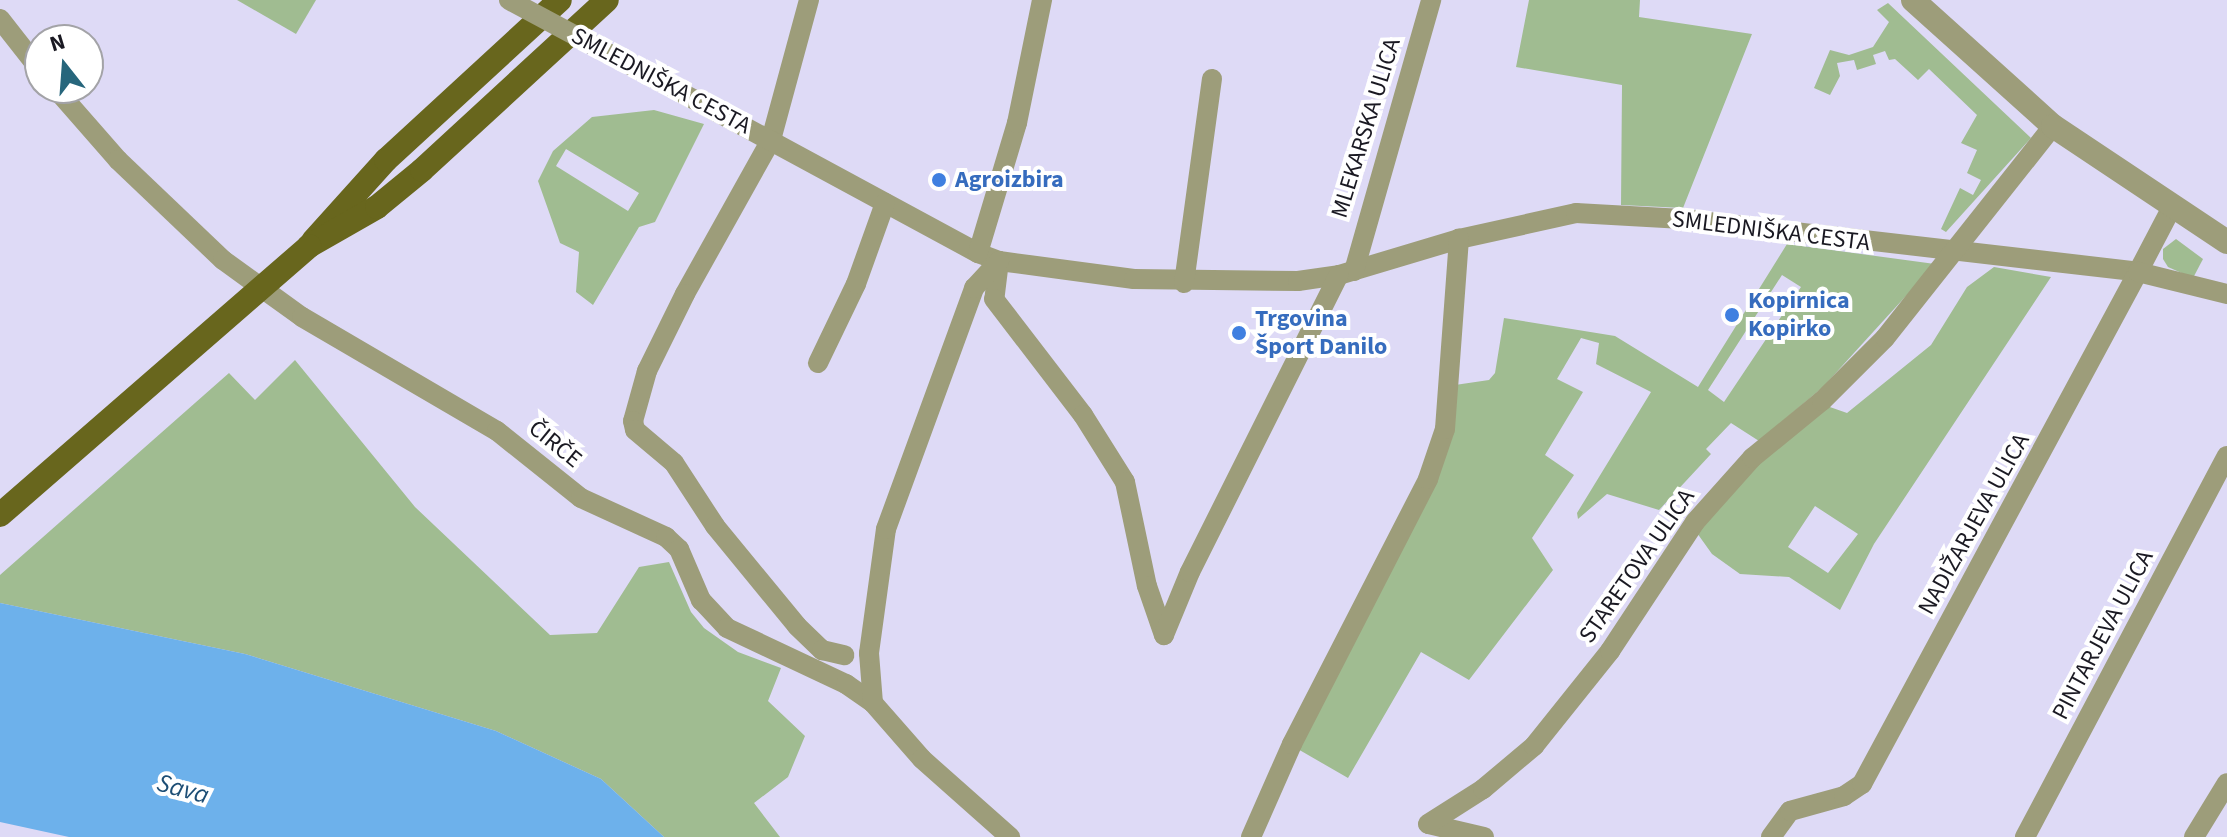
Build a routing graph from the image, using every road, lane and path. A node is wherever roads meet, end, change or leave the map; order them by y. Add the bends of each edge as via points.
1 (509, 0) edge
2 (560, 0) edge
3 (607, 0) edge
4 (809, 0) edge
5 (1042, 0) edge
6 (1431, 0) edge
7 (1913, 0) edge
8 (0, 19) edge
9 (24, 50) edge
10 (1212, 79) dead end
11 (69, 104) edge
12 (2053, 126) junction
13 (771, 140) junction
14 (885, 203) junction
15 (2171, 209) junction
16 (1459, 239) junction
17 (2227, 242) edge
18 (309, 246) junction
19 (1955, 252) junction
20 (978, 253) junction
21 (999, 261) junction
22 (2138, 272) junction
23 (1346, 273) junction
24 (1184, 283) junction
25 (2227, 294) edge
26 (818, 363) dead end
27 (2227, 456) edge
28 (0, 515) edge
29 (869, 653) junction
30 (844, 655) junction
31 (804, 664) junction
32 (873, 703) junction
33 (2227, 783) edge
34 (1424, 830) edge
35 (1010, 837) edge
36 (1251, 837) edge
37 (1484, 837) edge
38 (1771, 837) edge
39 (2025, 837) edge
40 (2194, 837) edge

1 - 13 street, SMLEDNIŠKA CESTA, bridge
2 - 18 main road via 386,160
3 - 18 main road via 422,170 377,207
4 - 13 street, SMLEDNIŠKA CESTA
5 - 20 street via 1017,123
6 - 23 street, MLEKARSKA ULICA
7 - 12 street
8 - 9 street
10 - 24 street
11 - 31 street, ČIRČE via 118,160 223,260 302,317 497,431 581,498 666,537 679,549 712,615 744,639
12 - 15 street
12 - 19 street, STARETOVA ULICA
13 - 14 street, SMLEDNIŠKA CESTA
13 - 30 street, SMLEDNIŠKA CESTA via 712,241 647,371 635,430 674,463 715,526 797,626 822,650
14 - 20 street, SMLEDNIŠKA CESTA
14 - 26 street via 856,284
15 - 17 street
15 - 22 street
16 - 19 street, SMLEDNIŠKA CESTA via 1576,213 1683,219
16 - 23 street, SMLEDNIŠKA CESTA
16 - 36 street via 1445,429 1428,479 1292,744
18 - 28 main road, bridge
19 - 22 street, SMLEDNIŠKA CESTA
19 - 34 street, STARETOVA ULICA via 1885,338 1822,401 1752,458 1695,522 1610,651 1534,746
20 - 21 street, SMLEDNIŠKA CESTA
21 - 23 street via 994,299 1083,415 1125,482 1147,586 1164,635 1190,572
21 - 24 street, SMLEDNIŠKA CESTA
21 - 29 street via 974,288 905,471 886,529
22 - 25 street
22 - 38 street, NADIŽARJEVA ULICA via 1862,784 1844,796 1790,811
23 - 24 street, SMLEDNIŠKA CESTA
27 - 39 street, PINTARJEVA ULICA
29 - 30 street
29 - 32 street
30 - 31 street
31 - 32 street, ČIRČE
32 - 35 street, ČIRČE via 922,759
33 - 40 street
34 - 37 street, STARETOVA ULICA

